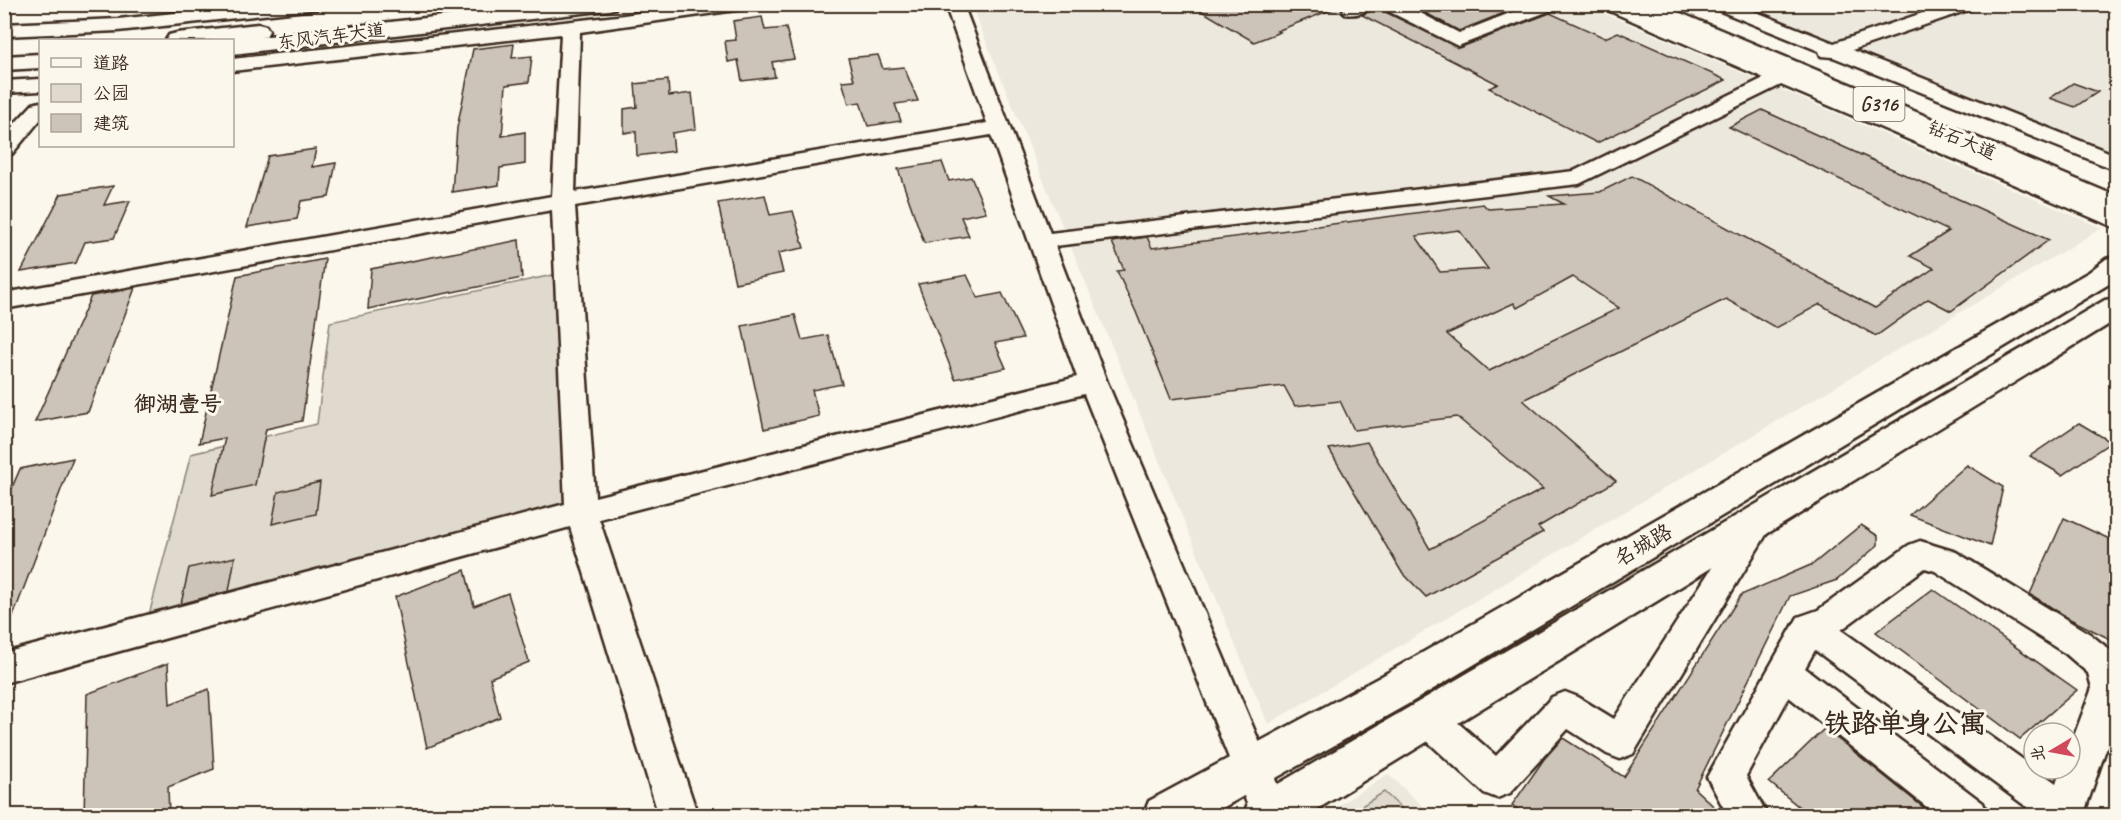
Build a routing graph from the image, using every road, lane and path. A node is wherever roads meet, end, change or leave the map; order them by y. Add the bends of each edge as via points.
1 (127, 4) edge
2 (316, 4) edge
3 (498, 4) edge
4 (609, 4) edge
5 (743, 4) edge
6 (954, 4) edge
7 (1388, 4) edge
8 (1551, 4) edge
9 (1609, 4) edge
10 (1640, 4) edge
11 (1683, 4) edge
12 (1719, 4) edge
13 (1968, 4) edge
14 (107, 26) junction
15 (571, 28) junction
16 (4, 30) edge
17 (186, 39) edge
18 (39, 47) edge
19 (234, 47) edge
20 (4, 48) edge
21 (1826, 53) junction
22 (39, 61) edge
23 (4, 63) edge
24 (234, 65) edge
25 (1787, 72) junction
26 (39, 85) edge
27 (4, 87) edge
28 (39, 109) edge
29 (999, 127) junction
30 (4, 149) edge
31 (2116, 163) edge
32 (2116, 181) edge
33 (563, 201) junction
34 (2116, 206) edge
35 (2116, 221) edge
36 (1040, 241) junction
37 (2116, 265) edge
38 (4, 301) edge
39 (2116, 307) edge
40 (1093, 382) junction
41 (581, 512) junction
42 (1760, 520) junction
43 (1810, 627) junction
44 (4, 668) edge
45 (1784, 672) junction
46 (1427, 718) junction
47 (1252, 767) junction
48 (1268, 814) edge
49 (2064, 814) edge
50 (679, 816) edge
51 (1165, 816) edge
52 (1749, 816) edge
53 (1969, 816) edge

1 - 14 street
2 - 14 street
3 - 17 main road, 东风汽车大道
4 - 19 main road, 东风汽车大道
5 - 15 street
6 - 29 street
7 - 8 street via 1458,40
9 - 25 street
10 - 25 main road, 钻石大道 / G316
11 - 21 main road, 钻石大道 / G316
12 - 21 street
13 - 21 street
14 - 16 street
15 - 24 street
15 - 33 street
18 - 20 main road
21 - 31 street
21 - 32 main road, 钻石大道 / G316
22 - 23 main road
25 - 34 main road, 钻石大道 / G316
25 - 35 street
25 - 36 street via 1579,177
26 - 27 street
28 - 30 street
29 - 33 street
29 - 36 street
33 - 38 street
33 - 41 street
36 - 40 street
37 - 47 main road, 名城路 via 1405,684
39 - 42 main road, 名城路
40 - 41 street
40 - 47 street
41 - 44 street
41 - 50 street
42 - 46 main road, 名城路
42 - 46 street via 1620,742 1565,708 1497,781
43 - 45 street
43 - 49 street
43 - 49 street via 1830,620 1920,554 1945,561 2078,644 2103,665 2109,688
45 - 52 street via 1726,777
45 - 53 street
46 - 48 main road, 名城路
47 - 48 street
47 - 51 main road, 名城路

